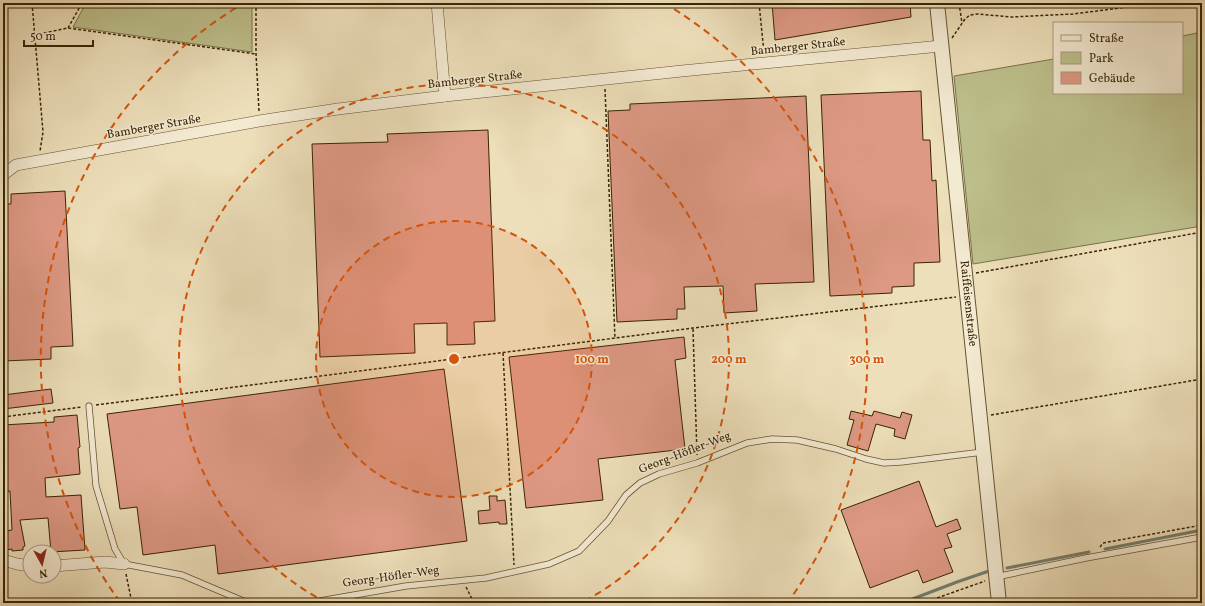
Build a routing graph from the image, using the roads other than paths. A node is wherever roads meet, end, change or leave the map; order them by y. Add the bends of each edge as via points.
1 (437, 3) edge
2 (936, 3) edge
3 (941, 46) junction
4 (445, 96) junction
5 (3, 175) edge
6 (89, 406) road end
7 (983, 452) junction
8 (1202, 537) edge
9 (3, 560) edge
10 (124, 564) junction
11 (22, 565) edge
12 (62, 565) edge
13 (996, 577) junction
14 (248, 603) edge
15 (308, 603) edge
16 (999, 603) edge

1 - 4 street
2 - 3 street, Raiffeisenstraße
3 - 4 street, Bamberger Straße
3 - 7 street, Raiffeisenstraße
4 - 5 street, Bamberger Straße via 259,121 16,165
6 - 10 lane via 96,486 115,549
7 - 13 street, Raiffeisenstraße
7 - 15 lane, Georg-Höfler-Weg via 884,463 797,440 772,438 747,443 640,483 626,495 608,521 579,551 549,564 486,578 406,586
8 - 13 lane
9 - 11 street
10 - 12 street via 105,562
10 - 14 lane via 182,575
13 - 16 street, Raiffeisenstraße

